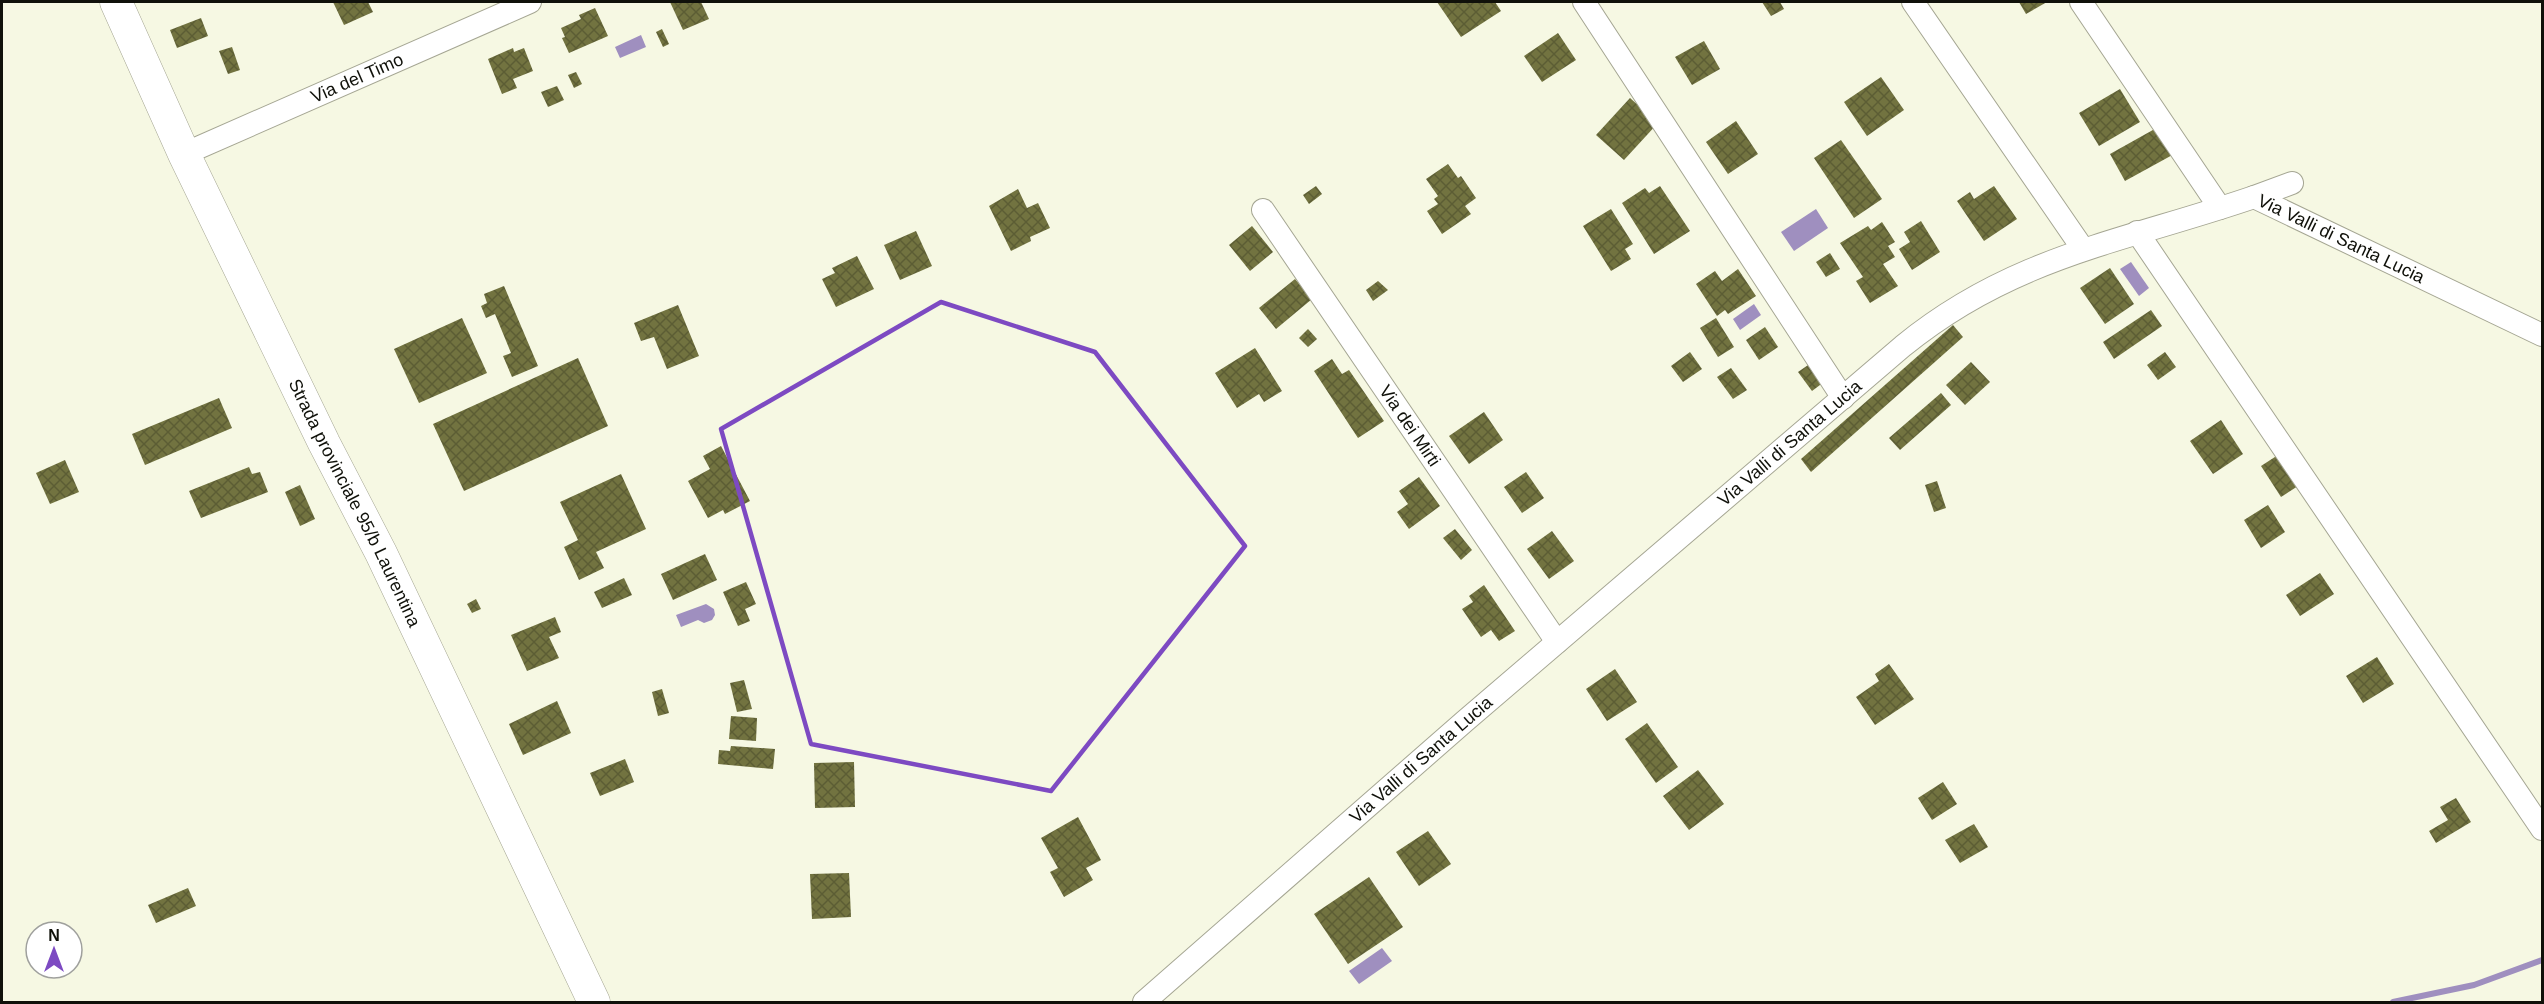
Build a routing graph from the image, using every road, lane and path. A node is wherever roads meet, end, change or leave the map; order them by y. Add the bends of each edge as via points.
1 (116, 2) edge
2 (530, 2) edge
3 (1584, 2) edge
4 (1913, 2) edge
5 (2080, 2) edge
6 (184, 154) junction
7 (2292, 183) dead end
8 (2254, 197) junction
9 (2220, 208) junction
10 (1263, 210) dead end
11 (2137, 232) junction
12 (2083, 249) junction
13 (2542, 335) edge
14 (1843, 398) junction
15 (1557, 642) junction
16 (2542, 829) edge
17 (594, 1002) edge
18 (1144, 1002) edge

1 - 6 main road, Strada provinciale 95/b Laurentina
2 - 6 street, Via del Timo
3 - 14 street
4 - 12 street
5 - 9 street
6 - 17 main road, Strada provinciale 95/b Laurentina via 381,553
7 - 8 street
8 - 9 street, Via Valli di Santa Lucia
8 - 13 street, Via Valli di Santa Lucia
9 - 11 street, Via Valli di Santa Lucia
10 - 15 street, Via dei Mirti
11 - 12 street, Via Valli di Santa Lucia
11 - 16 street
12 - 14 street, Via Valli di Santa Lucia via 1960,304 1911,339
14 - 15 street, Via Valli di Santa Lucia
15 - 18 street, Via Valli di Santa Lucia

